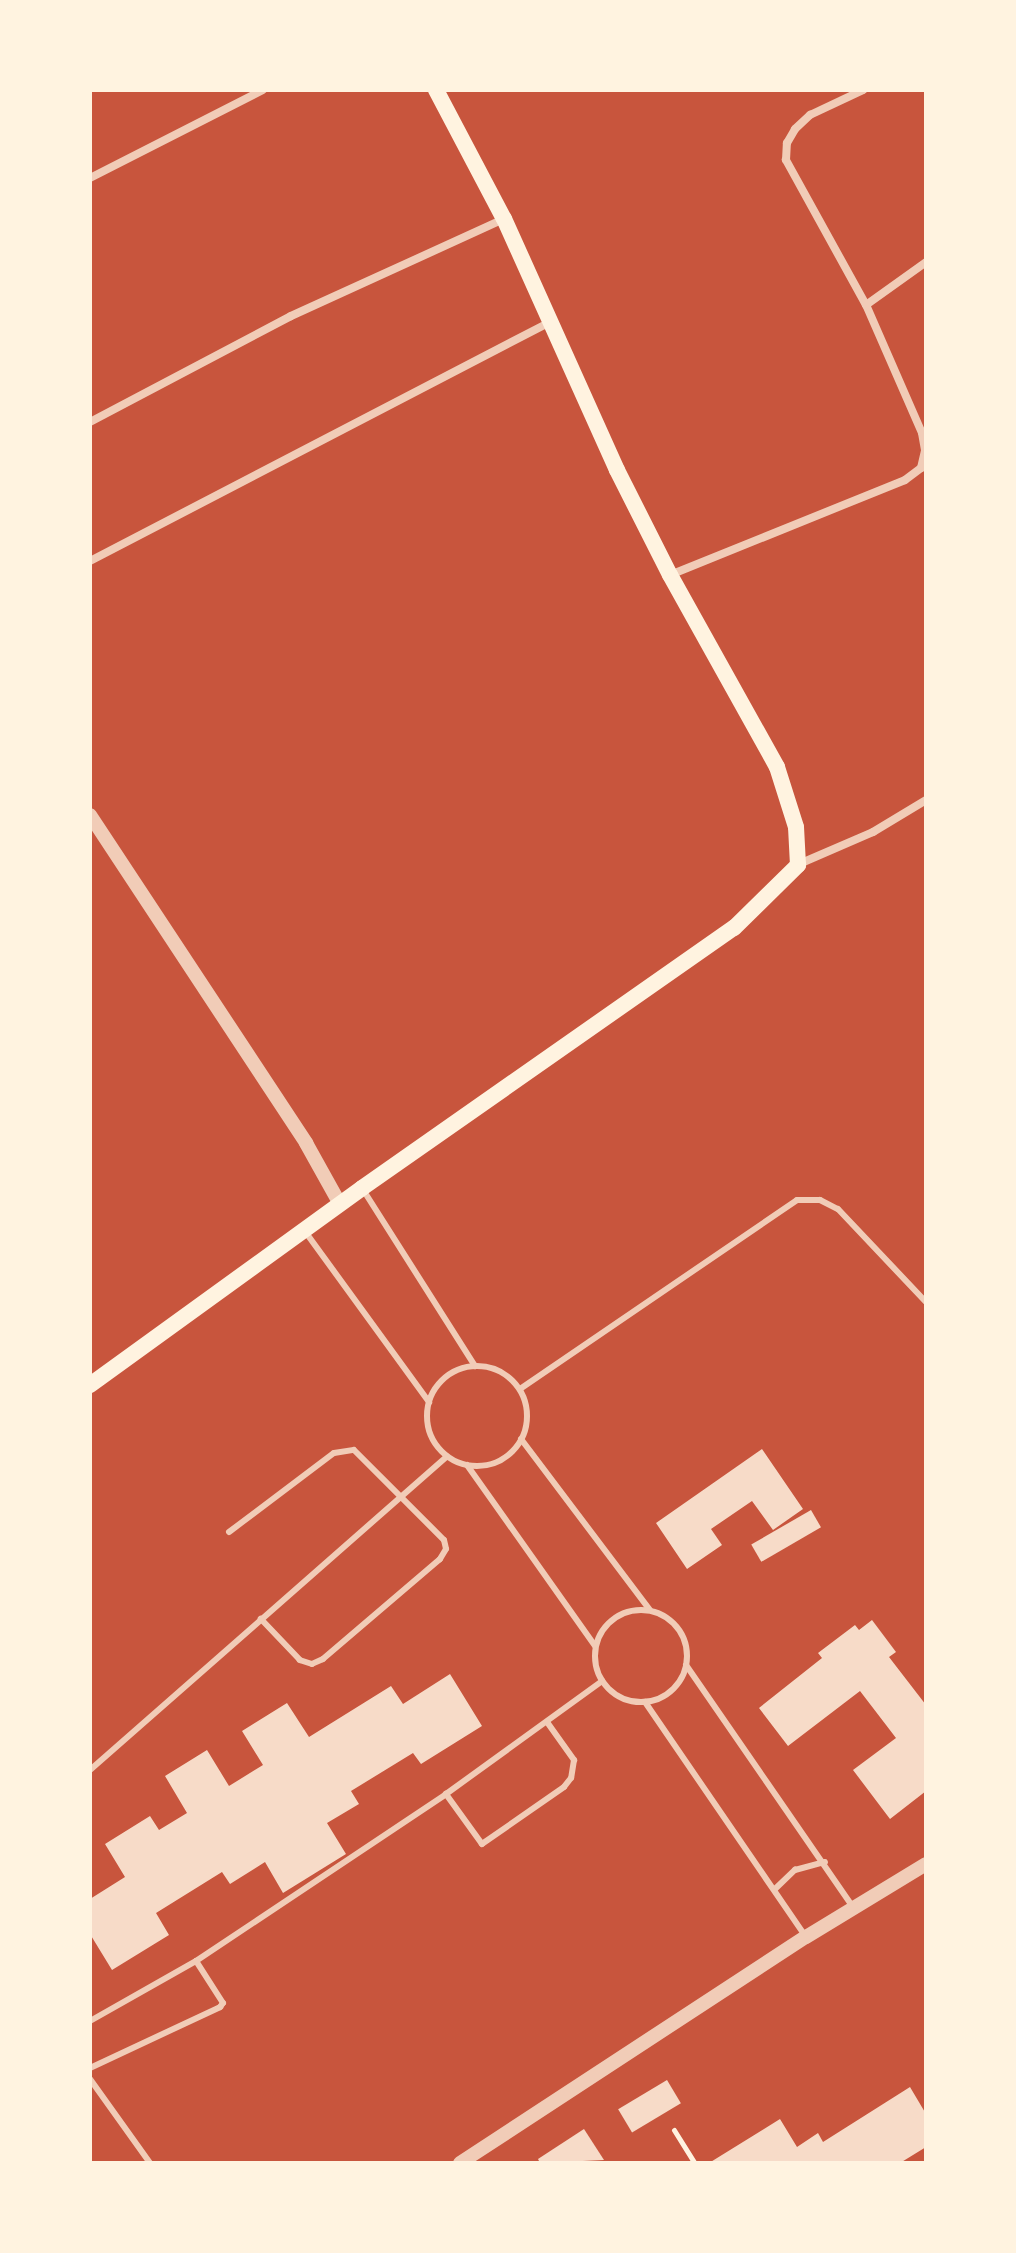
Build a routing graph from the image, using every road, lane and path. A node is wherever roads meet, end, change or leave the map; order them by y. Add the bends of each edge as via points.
1 (263, 90) edge
2 (436, 90) edge
3 (863, 90) edge
4 (90, 178) edge
5 (504, 219) junction
6 (926, 262) edge
7 (866, 305) junction
8 (550, 322) junction
9 (90, 422) edge
10 (90, 561) edge
11 (670, 575) junction
12 (926, 800) edge
13 (90, 815) edge
14 (798, 865) junction
15 (362, 1188) junction
16 (340, 1204) junction
17 (304, 1230) junction
18 (926, 1302) edge
19 (475, 1366) junction
20 (90, 1385) edge
21 (520, 1389) junction
22 (429, 1402) junction
23 (521, 1439) junction
24 (447, 1456) junction
25 (467, 1465) junction
26 (401, 1496) junction
27 (229, 1532) dead end
28 (650, 1610) junction
29 (261, 1619) junction
30 (595, 1646) junction
31 (686, 1665) junction
32 (602, 1681) junction
33 (645, 1702) junction
34 (547, 1722) junction
35 (90, 1770) edge
36 (446, 1794) junction
37 (825, 1862) junction
38 (926, 1864) edge
39 (775, 1889) junction
40 (855, 1909) junction
41 (806, 1937) junction
42 (196, 1961) junction
43 (90, 2021) edge
44 (90, 2068) edge
45 (90, 2079) edge
46 (674, 2130) dead end
47 (150, 2163) edge
48 (460, 2163) edge
49 (695, 2163) edge

1 - 4 street
2 - 5 main road
3 - 7 street via 810,115 787,143 786,160
5 - 8 main road
5 - 9 street via 291,316
6 - 7 street
7 - 11 street via 922,433 921,468 905,480
8 - 10 street
8 - 11 main road
11 - 14 main road via 777,767 796,827
12 - 14 street via 873,832
13 - 16 street via 306,1143
14 - 15 main road via 734,928
15 - 16 main road
15 - 19 lane
16 - 17 main road
17 - 20 main road
17 - 22 lane
18 - 21 lane via 838,1209 820,1200 797,1200
19 - 21 lane via 501,1371
19 - 22 lane via 446,1376
21 - 23 lane via 527,1415
22 - 24 lane via 430,1432
23 - 25 lane via 499,1461
23 - 28 lane
24 - 25 lane
24 - 26 lane
25 - 30 lane
26 - 27 lane via 354,1450 342,1449
26 - 29 lane
26 - 29 lane via 444,1540 440,1559 312,1664 300,1660
28 - 30 lane via 622,1614 609,1622
28 - 31 lane via 675,1624 683,1637
29 - 35 lane
30 - 32 lane
31 - 33 lane via 672,1690
31 - 37 lane
32 - 33 lane via 617,1696
32 - 34 lane
33 - 39 lane
34 - 36 lane
34 - 36 lane via 574,1760 564,1787 482,1844
36 - 42 lane
37 - 39 lane via 795,1870
37 - 40 lane
38 - 40 street
39 - 41 lane
40 - 41 street
41 - 48 street
42 - 43 lane
42 - 44 lane via 222,2005
45 - 47 lane
46 - 49 path

